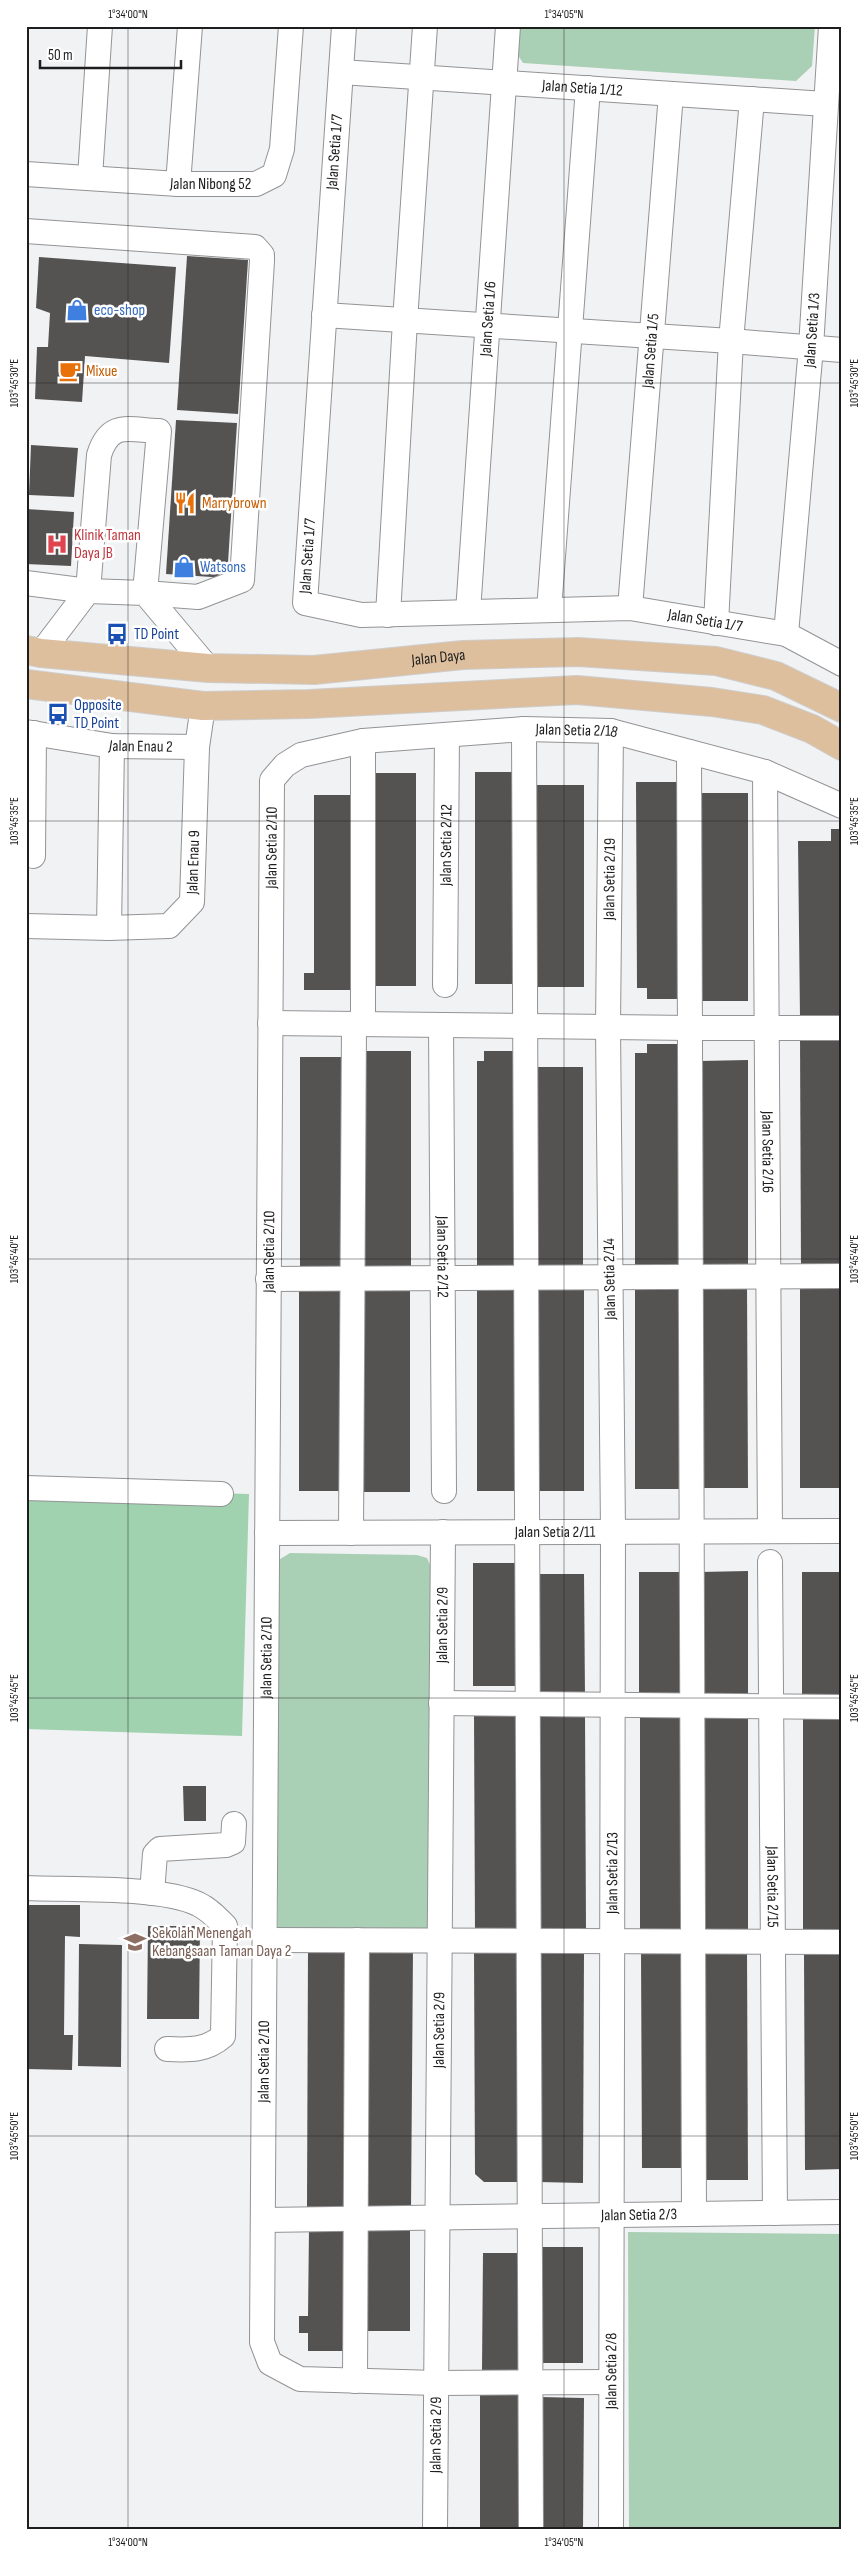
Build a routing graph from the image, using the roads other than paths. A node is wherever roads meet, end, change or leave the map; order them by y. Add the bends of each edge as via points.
1 (100, 26) edge
2 (190, 26) edge
3 (291, 26) edge
4 (344, 26) edge
5 (425, 26) edge
6 (508, 26) edge
7 (831, 26) edge
8 (340, 72) junction
9 (422, 77) junction
10 (504, 83) junction
11 (588, 88) junction
12 (671, 94) junction
13 (752, 99) junction
14 (825, 104) junction
15 (26, 174) edge
16 (90, 177) junction
17 (178, 184) junction
18 (26, 232) edge
19 (324, 315) junction
20 (404, 321) junction
21 (487, 326) junction
22 (569, 331) junction
23 (651, 337) junction
24 (731, 341) junction
25 (811, 347) junction
26 (842, 350) edge
27 (26, 583) edge
28 (88, 591) junction
29 (145, 593) junction
30 (630, 608) junction
31 (549, 610) junction
32 (468, 612) junction
33 (388, 615) junction
34 (716, 623) junction
35 (786, 634) junction
36 (34, 651) edge
37 (842, 664) edge
38 (208, 668) junction
39 (26, 684) edge
40 (203, 706) junction
41 (842, 708) edge
42 (524, 730) junction
43 (812, 730) junction
44 (611, 731) junction
45 (30, 732) edge
46 (447, 735) junction
47 (842, 739) edge
48 (363, 741) junction
49 (112, 746) junction
50 (842, 746) edge
51 (197, 748) junction
52 (689, 752) junction
53 (764, 772) junction
54 (272, 780) joint
55 (842, 806) edge
56 (33, 856) dead end
57 (26, 926) edge
58 (109, 928) junction
59 (445, 985) dead end
60 (270, 1023) junction
61 (358, 1024) junction
62 (441, 1025) junction
63 (526, 1026) junction
64 (608, 1027) junction
65 (767, 1027) junction
66 (690, 1028) junction
67 (842, 1028) edge
68 (767, 1276) junction
69 (842, 1276) edge
70 (610, 1277) junction
71 (690, 1277) junction
72 (442, 1278) junction
73 (526, 1278) junction
74 (268, 1279) junction
75 (351, 1279) junction
76 (26, 1488) edge
77 (444, 1491) dead end
78 (221, 1494) dead end
79 (613, 1531) junction
80 (692, 1531) junction
81 (770, 1531) junction
82 (842, 1531) edge
83 (443, 1532) junction
84 (526, 1532) junction
85 (267, 1533) junction
86 (351, 1533) junction
87 (770, 1562) dead end
88 (441, 1703) junction
89 (526, 1704) junction
90 (612, 1705) junction
91 (692, 1706) junction
92 (771, 1707) junction
93 (842, 1707) edge
94 (234, 1824) dead end
95 (26, 1888) edge
96 (152, 1893) junction
97 (265, 1940) junction
98 (356, 1940) junction
99 (439, 1941) junction
100 (528, 1941) junction
101 (612, 1941) junction
102 (693, 1941) junction
103 (773, 1942) junction
104 (842, 1942) edge
105 (167, 2049) dead end
106 (842, 2212) edge
107 (775, 2213) junction
108 (694, 2214) junction
109 (611, 2215) junction
110 (531, 2217) junction
111 (438, 2218) junction
112 (356, 2219) junction
113 (263, 2220) junction
114 (355, 2381) junction
115 (611, 2382) junction
116 (436, 2383) junction
117 (532, 2383) junction
118 (435, 2529) edge
119 (531, 2529) edge
120 (610, 2529) edge

1 - 16 street
2 - 17 street
3 - 17 street, Jalan Nibong 52 via 282,149 274,175 256,184
4 - 8 street, Jalan Setia 1/7
5 - 9 street
6 - 10 street, Jalan Setia 1/6
7 - 14 street, Jalan Setia 1/3
8 - 9 street, Jalan Setia 1/12
8 - 19 street, Jalan Setia 1/7
9 - 10 street, Jalan Setia 1/12
9 - 20 street
10 - 11 street, Jalan Setia 1/12
10 - 21 street, Jalan Setia 1/6
11 - 12 street, Jalan Setia 1/12
11 - 22 street
12 - 13 street, Jalan Setia 1/12
12 - 23 street, Jalan Setia 1/5
13 - 14 street, Jalan Setia 1/12
13 - 24 street
14 - 25 street, Jalan Setia 1/3
15 - 16 street, Jalan Nibong 52
16 - 17 street, Jalan Nibong 52
18 - 29 street via 255,247 262,255 242,580 198,597
19 - 20 street
19 - 33 street, Jalan Setia 1/7 via 305,603 361,615
20 - 21 street
20 - 33 street
21 - 22 street
21 - 32 street, Jalan Setia 1/6
22 - 23 street
22 - 31 street
23 - 24 street
23 - 30 street, Jalan Setia 1/5
24 - 25 street
24 - 34 street
25 - 26 street
25 - 35 street, Jalan Setia 1/3
27 - 28 street
28 - 29 street
28 - 29 street via 99,455 106,437 111,432 159,431
28 - 36 street
29 - 38 street
30 - 31 street, Jalan Setia 1/7
30 - 34 street, Jalan Setia 1/7
31 - 32 street, Jalan Setia 1/7
32 - 33 street, Jalan Setia 1/7
34 - 35 street, Jalan Setia 1/7
35 - 37 street, Jalan Setia 1/7
36 - 38 main road, Jalan Daya
38 - 41 main road, Jalan Daya via 314,670 463,655 578,652 716,661 776,676
39 - 40 main road
40 - 43 main road via 309,704 577,690 712,702 763,710
40 - 51 street, Jalan Enau 9
42 - 44 street, Jalan Setia 2/18
42 - 46 street, Jalan Setia 2/18
42 - 63 street
43 - 47 main road
43 - 50 main road
44 - 52 street, Jalan Setia 2/18
44 - 64 street, Jalan Setia 2/19
45 - 49 street, Jalan Enau 2
45 - 56 street
46 - 48 street, Jalan Setia 2/18
46 - 59 street, Jalan Setia 2/12
48 - 54 street, Jalan Setia 2/18 via 301,755 285,765
48 - 61 street
49 - 51 street, Jalan Enau 2
49 - 58 street
51 - 58 street, Jalan Enau 9 via 192,902 169,926
52 - 53 street, Jalan Setia 2/18
52 - 66 street
53 - 55 street, Jalan Setia 2/18
53 - 65 street, Jalan Setia 2/16
54 - 60 street, Jalan Setia 2/10
57 - 58 street, Jalan Enau 9
60 - 61 street
60 - 74 street, Jalan Setia 2/10
61 - 62 street
61 - 75 street
62 - 63 street
62 - 72 street, Jalan Setia 2/12
63 - 64 street
63 - 73 street
64 - 66 street
64 - 70 street, Jalan Setia 2/14
65 - 66 street
65 - 67 street
65 - 68 street, Jalan Setia 2/16
66 - 71 street
68 - 69 street
68 - 71 street
68 - 81 street, Jalan Setia 2/16
70 - 71 street
70 - 73 street
70 - 79 street, Jalan Setia 2/14
71 - 80 street
72 - 73 street
72 - 75 street
72 - 77 street, Jalan Setia 2/12
73 - 84 street
74 - 75 street
74 - 85 street, Jalan Setia 2/10
75 - 86 street
76 - 78 street
79 - 80 street, Jalan Setia 2/11
79 - 84 street, Jalan Setia 2/11
79 - 90 street, Jalan Setia 2/13
80 - 81 street, Jalan Setia 2/11
80 - 91 street
81 - 82 street, Jalan Setia 2/11
83 - 84 street, Jalan Setia 2/11
83 - 86 street, Jalan Setia 2/11
83 - 88 street, Jalan Setia 2/9
84 - 89 street
85 - 86 street, Jalan Setia 2/11
85 - 97 street, Jalan Setia 2/10
87 - 92 street, Jalan Setia 2/15
88 - 89 street
88 - 99 street, Jalan Setia 2/9
89 - 90 street
89 - 100 street
90 - 91 street
90 - 101 street, Jalan Setia 2/13
91 - 92 street
91 - 102 street
92 - 93 street
92 - 103 street, Jalan Setia 2/15
94 - 96 street via 233,1842 226,1845 211,1848 168,1846 160,1849 155,1854
95 - 96 street
96 - 105 street via 197,1903 225,1926 223,2036 205,2048
97 - 98 street
97 - 113 street, Jalan Setia 2/10
98 - 99 street
98 - 112 street
99 - 100 street
99 - 111 street, Jalan Setia 2/9
100 - 101 street
100 - 110 street
101 - 102 street
101 - 109 street, Jalan Setia 2/13
102 - 103 street
102 - 108 street
103 - 104 street
103 - 107 street, Jalan Setia 2/15
106 - 107 street, Jalan Setia 2/3
107 - 108 street, Jalan Setia 2/3
108 - 109 street, Jalan Setia 2/3
109 - 110 street, Jalan Setia 2/3
109 - 115 street, Jalan Setia 2/8
110 - 111 street, Jalan Setia 2/3
110 - 117 street
111 - 112 street, Jalan Setia 2/3
111 - 116 street, Jalan Setia 2/9
112 - 113 street, Jalan Setia 2/3
112 - 114 street
113 - 114 street, Jalan Setia 2/10 via 262,2342 270,2363 300,2379
114 - 116 street, Jalan Setia 2/10
115 - 117 street, Jalan Setia 2/10
115 - 120 street, Jalan Setia 2/8
116 - 117 street, Jalan Setia 2/10
116 - 118 street, Jalan Setia 2/9
117 - 119 street

